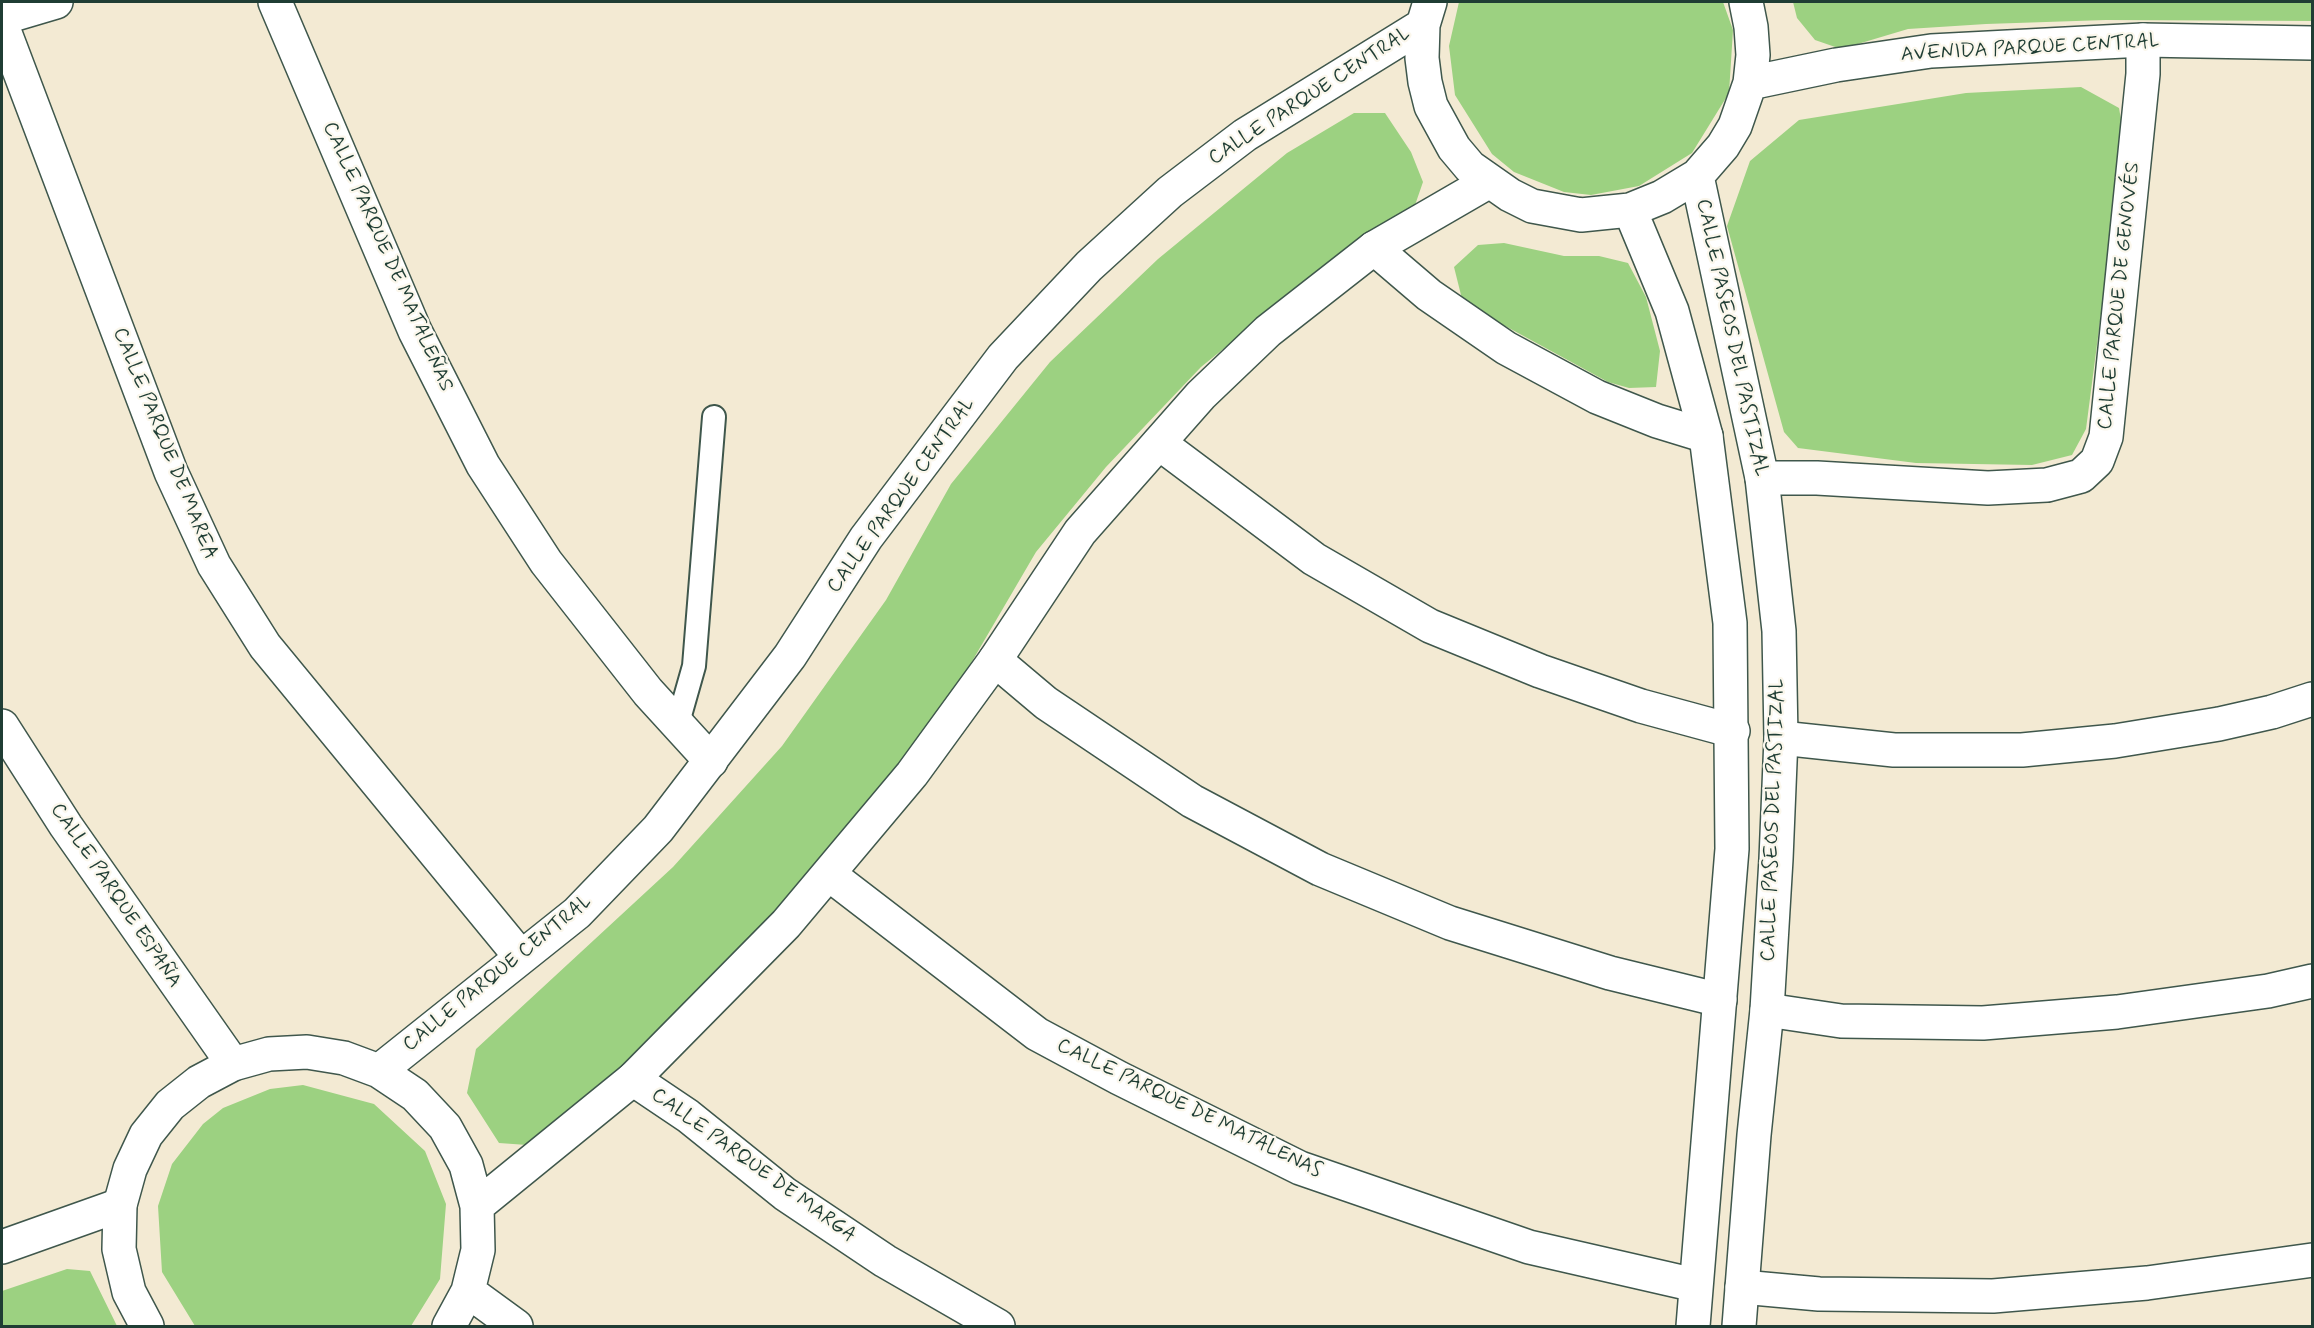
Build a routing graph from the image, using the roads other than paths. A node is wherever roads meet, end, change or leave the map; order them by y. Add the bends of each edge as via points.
1 (56, 2) edge
2 (275, 2) edge
3 (1746, 2) edge
4 (1426, 13) edge
5 (2, 18) edge
6 (2, 26) edge
7 (2143, 40) junction
8 (2313, 43) edge
9 (1750, 83) junction
10 (1697, 176) junction
11 (1488, 183) junction
12 (1630, 210) junction
13 (1374, 248) junction
14 (714, 417) dead end
15 (1706, 436) junction
16 (1159, 443) junction
17 (1762, 478) junction
18 (995, 660) junction
19 (2313, 699) edge
20 (2, 726) edge
21 (677, 726) junction
22 (1733, 731) junction
23 (1781, 738) junction
24 (711, 761) junction
25 (830, 875) junction
26 (520, 956) junction
27 (2313, 981) edge
28 (1719, 1000) junction
29 (1767, 1010) junction
30 (233, 1064) junction
31 (380, 1071) junction
32 (633, 1079) junction
33 (120, 1205) junction
34 (477, 1206) junction
35 (2, 1247) edge
36 (2313, 1260) edge
37 (1695, 1285) junction
38 (1742, 1287) junction
39 (468, 1291) junction
40 (147, 1326) edge
41 (449, 1326) edge
42 (516, 1326) edge
43 (998, 1326) edge
44 (1692, 1326) edge
45 (1740, 1326) edge

1 - 5 street
2 - 21 street, CALLE PARQUE DE MATALEÑAS via 415,331 483,465 546,562
3 - 9 street via 1753,55
4 - 11 street via 1422,58 1431,106 1454,148
4 - 24 street, CALLE PARQUE CENTRAL via 1245,135 1170,192 1089,266 1003,357 866,538 790,656
6 - 26 street, CALLE PARQUE DE MAREA via 171,472 214,565 265,646
7 - 8 street, AVENIDA PARQUE CENTRAL
7 - 9 street, AVENIDA PARQUE CENTRAL via 1931,51
7 - 17 street, CALLE PARQUE DE GENOVÉS via 2143,75 2106,437 2097,461 2081,476 2047,485 1988,488
9 - 10 street via 1735,126
10 - 12 street
10 - 17 street, CALLE PASEOS DEL PASTIZAL
11 - 12 street via 1532,206 1557,212 1606,214
11 - 13 street
12 - 15 street, CALLE PASEOS DEL PASTIZAL via 1672,311
13 - 15 street via 1429,295 1506,348 1597,397
13 - 16 street via 1268,331 1201,395
14 - 21 lane via 694,666
15 - 22 street, CALLE PASEOS DEL PASTIZAL via 1730,623
16 - 18 street via 1080,532
16 - 22 street via 1314,559 1430,626 1540,672
17 - 23 street, CALLE PASEOS DEL PASTIZAL via 1779,631
18 - 25 street via 912,774
18 - 28 street via 1046,703 1192,801 1320,869 1450,923 1610,973
19 - 23 street via 2219,724 2115,741 2022,750 1894,750
20 - 30 street, CALLE PARQUE ESPAÑA via 66,826
21 - 24 street, CALLE PARQUE DE MATALEÑAS
22 - 28 street, CALLE PASEOS DEL PASTIZAL via 1732,849
23 - 29 street, CALLE PASEOS DEL PASTIZAL
24 - 26 street, CALLE PARQUE CENTRAL via 658,829 578,913
25 - 32 street
25 - 37 street, CALLE PARQUE DE MATALENAS via 1037,1034 1300,1168 1529,1247
26 - 31 street, CALLE PARQUE CENTRAL
27 - 29 street via 2116,1012 1983,1023 1841,1021
28 - 37 street, CALLE PASEOS DEL PASTIZAL
29 - 38 street, CALLE PASEOS DEL PASTIZAL
30 - 31 street via 269,1054 307,1052 344,1058
30 - 33 street via 199,1082 170,1106 146,1135 130,1169
31 - 34 street via 415,1095 445,1127 466,1165
32 - 34 street
32 - 43 street, CALLE PARQUE DE MARGA via 688,1116 784,1194 885,1261
33 - 35 street
33 - 40 street via 119,1249 129,1292
34 - 39 street via 478,1250
36 - 38 street via 2147,1283 1993,1296 1819,1294
37 - 44 street, CALLE PASEOS DEL PASTIZAL
38 - 45 street, CALLE PASEOS DEL PASTIZAL
39 - 41 street
39 - 42 street

